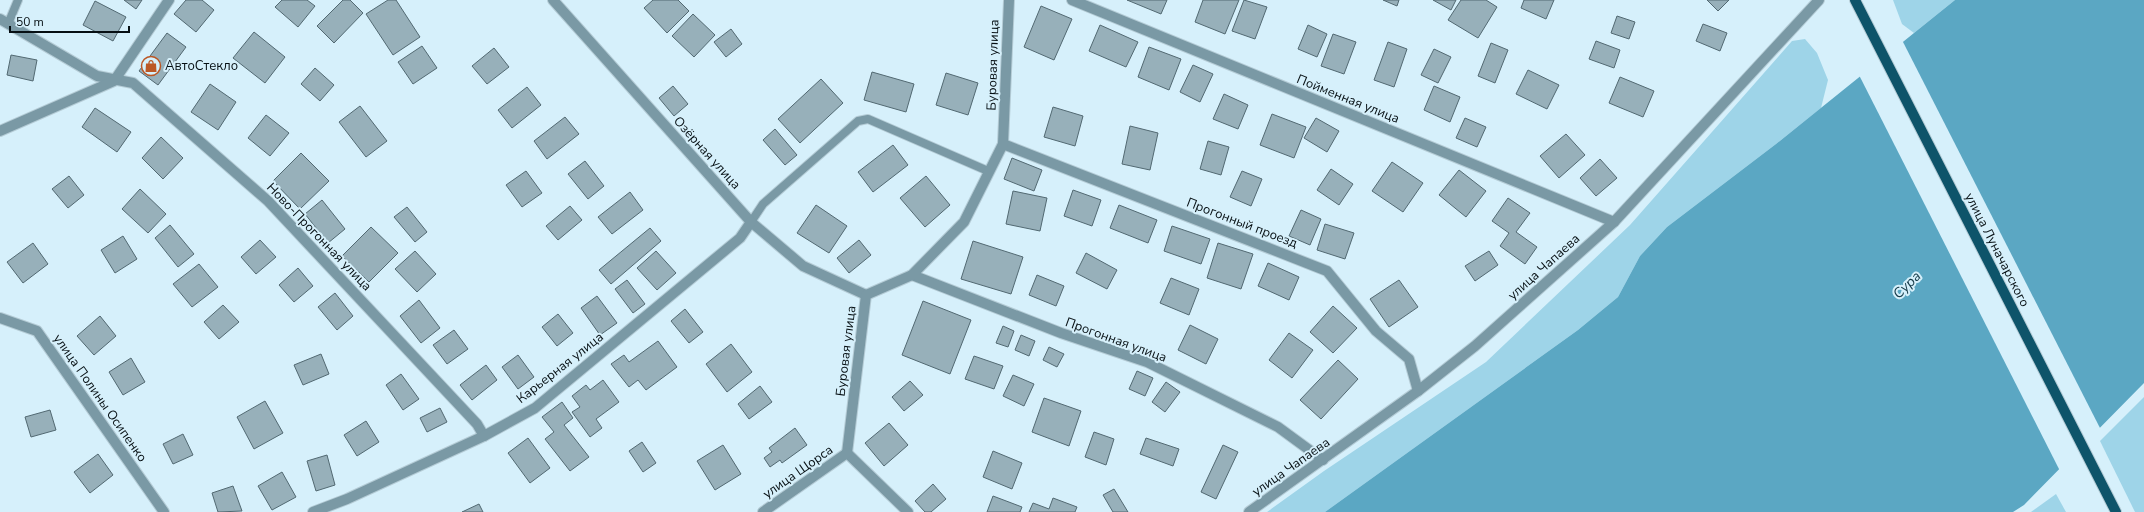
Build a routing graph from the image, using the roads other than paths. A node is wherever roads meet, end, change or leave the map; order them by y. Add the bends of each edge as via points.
1 (18, 0) edge
2 (168, 0) edge
3 (553, 0) edge
4 (1009, 0) edge
5 (1072, 0) edge
6 (1819, 0) edge
7 (1855, 0) edge
8 (4, 21) edge
9 (114, 81) junction
10 (0, 131) edge
11 (1003, 144) junction
12 (988, 171) junction
13 (751, 222) junction
14 (1614, 222) junction
15 (912, 275) junction
16 (866, 295) junction
17 (0, 318) edge
18 (1418, 391) junction
19 (484, 436) junction
20 (847, 453) junction
21 (1323, 460) junction
22 (164, 512) edge
23 (313, 512) edge
24 (763, 512) edge
25 (908, 512) edge
26 (1250, 512) edge
27 (2116, 512) edge

1 - 8 lane
2 - 9 street
3 - 13 street, Озёрная улица
4 - 11 street, Буровая улица
5 - 14 street, Пойменная улица
6 - 14 street, улица Чапаева
7 - 27 main road, улица Луначарского
8 - 9 street, Ново-Прогонная улица via 97,76
9 - 10 street
9 - 19 street, Ново-Прогонная улица via 133,83 268,201 472,419
11 - 12 street, Буровая улица
11 - 18 street, Прогонный проезд via 1327,271 1376,331 1408,359
12 - 13 lane via 868,119 858,121 763,204
12 - 15 street, Буровая улица via 964,222
13 - 16 street, Озёрная улица via 803,266
13 - 19 street, Карьерная улица via 740,238 535,408
14 - 18 street, улица Чапаева via 1475,346
15 - 16 street, Буровая улица
15 - 21 street, Прогонная улица via 1061,333 1147,362 1278,426
16 - 20 street, Буровая улица
17 - 22 street, улица Полины Осипенко via 37,331
18 - 21 street, улица Чапаева
19 - 23 street, Карьерная улица
20 - 24 street, улица Щорса
20 - 25 street
21 - 26 street, улица Чапаева

